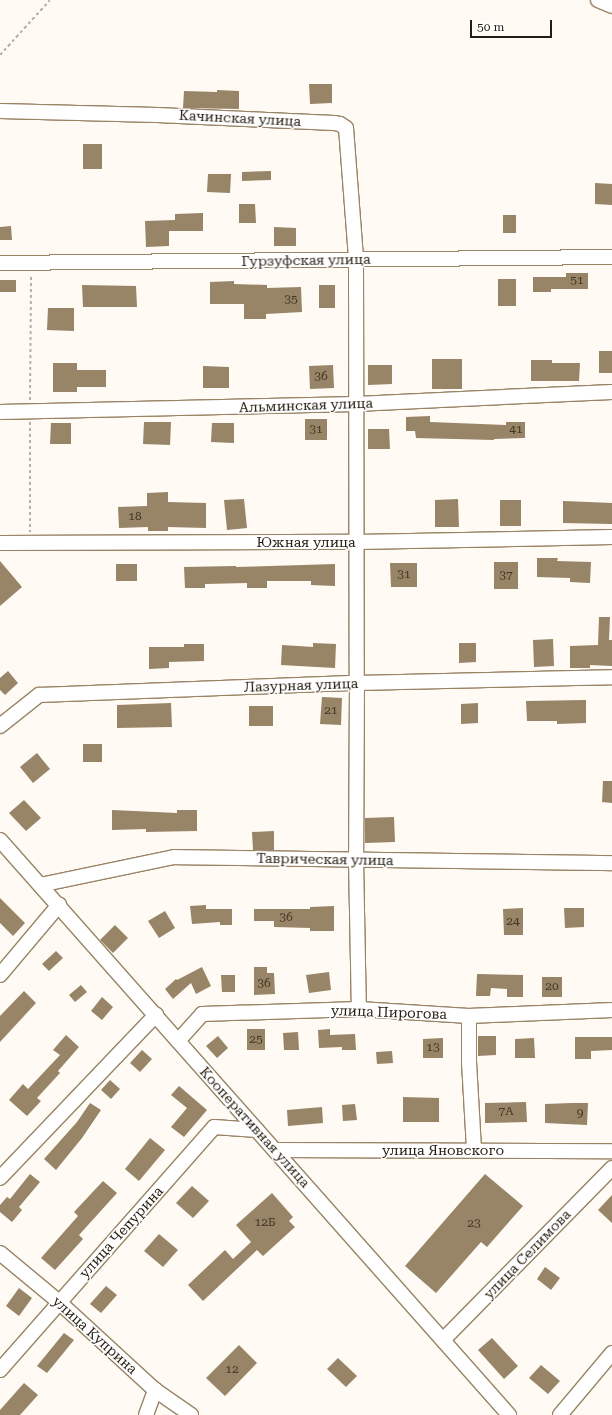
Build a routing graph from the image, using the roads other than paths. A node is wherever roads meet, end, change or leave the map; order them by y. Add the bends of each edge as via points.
1 (598, 0) edge
2 (612, 6) edge
3 (0, 110) edge
4 (612, 257) edge
5 (356, 260) junction
6 (0, 263) edge
7 (612, 392) edge
8 (356, 404) junction
9 (0, 412) edge
10 (612, 537) edge
11 (356, 542) junction
12 (0, 543) edge
13 (612, 677) edge
14 (357, 683) junction
15 (0, 726) edge
16 (0, 840) edge
17 (356, 859) junction
18 (612, 863) edge
19 (40, 885) junction
20 (59, 906) junction
21 (0, 975) edge
22 (359, 1009) junction
23 (612, 1010) edge
24 (156, 1016) junction
25 (469, 1016) junction
26 (178, 1041) junction
27 (257, 1130) junction
28 (275, 1150) junction
29 (474, 1150) junction
30 (612, 1151) edge
31 (612, 1168) edge
32 (0, 1178) edge
33 (0, 1253) edge
34 (59, 1302) junction
35 (443, 1340) junction
36 (612, 1353) edge
37 (0, 1370) edge
38 (155, 1390) junction
39 (146, 1415) edge
40 (191, 1415) edge
41 (509, 1415) edge
42 (560, 1415) edge

1 - 2 street
3 - 5 street, Качинская улица via 340,124 346,128
4 - 5 street, Гурзуфская улица
5 - 6 street, Гурзуфская улица
5 - 8 street
7 - 8 street, Альминская улица
8 - 9 street, Альминская улица
8 - 11 street
10 - 11 street, Южная улица
11 - 12 street, Южная улица
11 - 14 street
13 - 14 street, Лазурная улица
14 - 15 street, Лазурная улица via 39,695
14 - 17 street
16 - 19 street, Кооперативная улица
17 - 18 street, Таврическая улица
17 - 19 street, Таврическая улица via 174,857
17 - 22 street
19 - 20 street, Кооперативная улица
20 - 21 street
20 - 24 street, Кооперативная улица
22 - 25 street, улица Пирогова
22 - 26 street, улица Пирогова via 202,1014
23 - 25 street, улица Пирогова
24 - 26 street, Кооперативная улица
24 - 32 street
25 - 29 street
26 - 27 street, Кооперативная улица
27 - 28 street, Кооперативная улица
27 - 34 street, улица Чепурина via 214,1127
28 - 29 street, улица Яновского
28 - 35 street, Кооперативная улица
29 - 30 street, улица Яновского
31 - 35 street, улица Селимова
33 - 34 street, улица Куприна
34 - 37 street, улица Чепурина
34 - 38 street, улица Куприна
35 - 41 street, Кооперативная улица
36 - 42 street
38 - 39 street
38 - 40 street, улица Куприна

